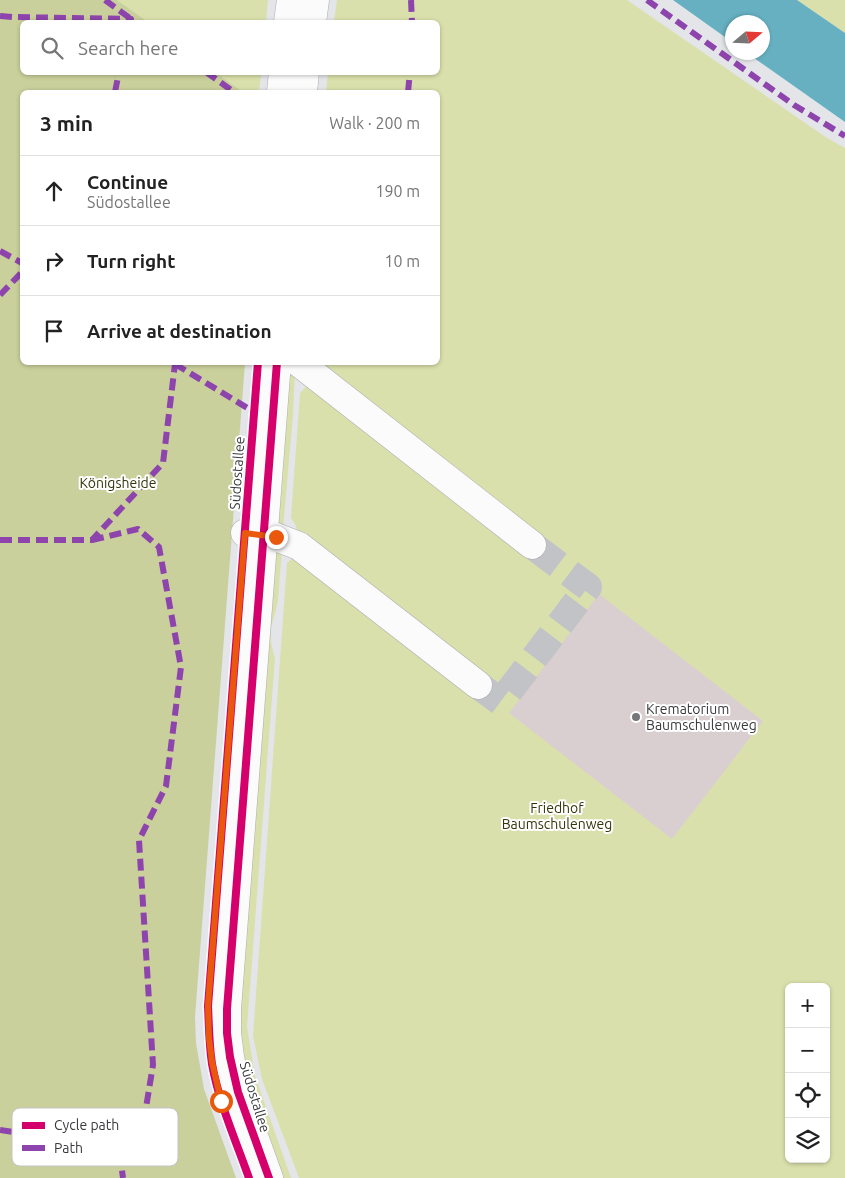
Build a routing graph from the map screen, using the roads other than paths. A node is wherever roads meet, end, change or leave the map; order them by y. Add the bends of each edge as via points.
1 (290, 0) edge
2 (314, 0) edge
3 (288, 20) edge
4 (312, 20) edge
5 (283, 75) edge
6 (305, 75) edge
7 (281, 90) edge
8 (303, 90) edge
9 (258, 365) edge
10 (277, 365) edge
11 (302, 365) edge
12 (254, 534) junction
13 (532, 545) tunnel mouth
14 (478, 684) tunnel mouth
15 (249, 1178) edge
16 (270, 1178) edge

1 - 3 main road
2 - 4 main road
5 - 7 main road
6 - 8 main road
9 - 12 main road, Südostallee
10 - 12 main road, Südostallee
11 - 13 main road
12 - 14 main road via 276,537 299,546
12 - 15 main road, Südostallee via 208,1006 215,1077
12 - 16 main road, Südostallee via 227,1033 238,1092

